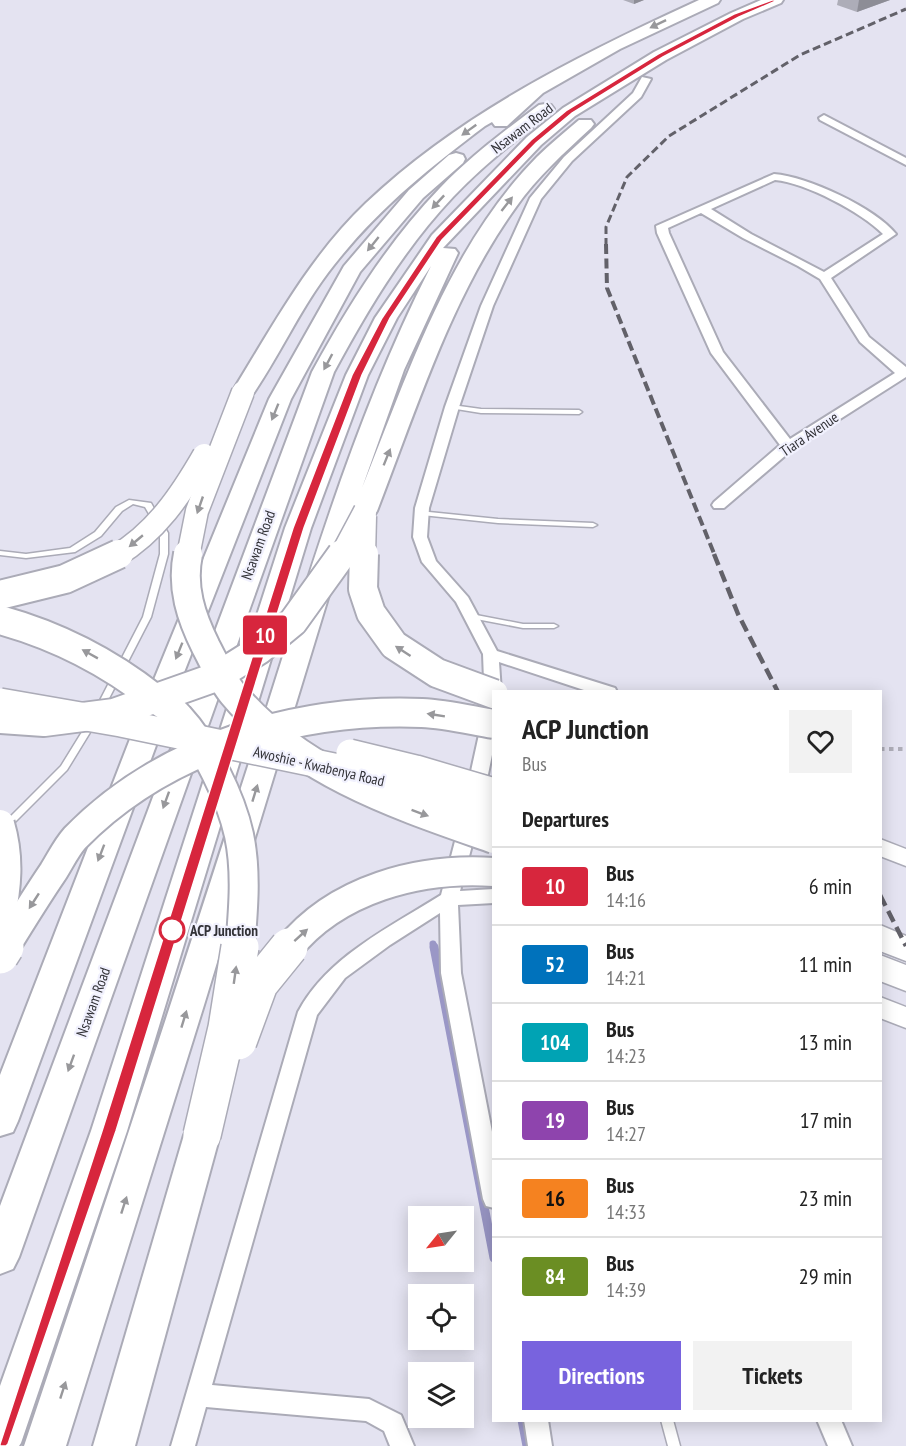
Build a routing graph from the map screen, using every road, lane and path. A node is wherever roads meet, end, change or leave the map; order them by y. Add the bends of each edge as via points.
1 (712, 0) edge
2 (741, 0) edge
3 (775, 0) edge
4 (785, 0) edge
5 (625, 58) dead end
6 (598, 74) dead end
7 (646, 79) junction
8 (537, 89) junction
9 (824, 118) dead end
10 (906, 162) edge
11 (703, 209) junction
12 (464, 214) junction
13 (824, 278) junction
14 (904, 372) edge
15 (243, 392) junction
16 (452, 407) junction
17 (579, 412) dead end
18 (788, 446) junction
19 (719, 505) dead end
20 (365, 511) junction
21 (422, 513) junction
22 (594, 525) dead end
23 (0, 553) edge
24 (0, 595) edge
25 (471, 616) junction
26 (0, 620) edge
27 (554, 626) dead end
28 (491, 654) junction
29 (0, 685) edge
30 (492, 690) edge
31 (603, 690) edge
32 (492, 693) edge
33 (0, 702) edge
34 (492, 712) edge
35 (0, 720) edge
36 (492, 724) edge
37 (882, 749) edge
38 (906, 749) edge
39 (492, 791) edge
40 (492, 813) edge
41 (0, 824) edge
42 (0, 832) edge
43 (492, 838) edge
44 (882, 848) edge
45 (906, 858) edge
46 (492, 872) edge
47 (492, 896) edge
48 (449, 899) junction
49 (0, 921) edge
50 (882, 938) edge
51 (906, 949) edge
52 (0, 955) edge
53 (882, 967) edge
54 (906, 979) edge
55 (882, 1008) edge
56 (906, 1018) edge
57 (0, 1121) edge
58 (202, 1135) junction
59 (492, 1189) edge
60 (0, 1257) edge
61 (198, 1395) junction
62 (536, 1422) edge
63 (668, 1422) edge
64 (830, 1422) edge
65 (0, 1443) edge
66 (45, 1446) edge
67 (114, 1446) edge
68 (183, 1446) edge
69 (402, 1446) edge
70 (540, 1446) edge
71 (674, 1446) edge
72 (840, 1446) edge

1 -> 8 highway via 614,45
2 - 5 highway
3 - 12 highway, Nsawam Road via 660,56 569,112 534,141
4 - 7 highway
6 -> 60 highway, Nsawam Road via 510,136 439,200 377,278 323,372
7 - 16 street via 637,95 568,159 536,198 488,306
20 -> 7 highway via 433,342 496,219 548,156
8 -> 15 highway via 480,122 372,208 301,296
8 -> 57 highway via 416,194 351,270 280,399 151,721
9 - 10 street
11 - 13 street
11 - 13 street via 780,176 885,226 890,234 885,239
11 - 18 street via 662,226 663,233 717,353
12 - 65 highway, Nsawam Road via 439,238 386,318 357,375 298,528 109,1131
66 -> 12 highway via 389,375
13 - 14 street via 864,339
14 - 18 street, Tiara Avenue
15 -> 24 highway, bridge via 159,522 118,556 80,574
15 -> 43 highway, bridge via 197,511 185,568 193,618 209,653 232,693 276,738 334,775 395,804
16 - 17 lane
16 - 21 street
18 - 19 street, Tiara Avenue
32 -> 20 highway, bridge via 437,673 394,645 371,613 363,589
20 - 35 highway, bridge via 344,552 293,622 216,677 114,713 44,722
21 - 22 lane
21 - 25 street via 420,537 429,562 463,600
23 - 42 lane via 26,556 72,550 98,534 119,509 132,502 148,505 164,533 164,554 147,617 90,726 64,768
25 - 27 lane via 523,626
25 - 28 street
58 -> 26 highway, bridge via 228,1025 244,892 241,842 227,795 180,718 124,673 36,629
28 - 30 street
28 - 31 street
29 - 39 main road, Awoshie - Kwabenya Road, bridge via 296,740
33 - 40 main road, Awoshie - Kwabenya Road, bridge via 353,771
34 - 48 street via 463,852
36 -> 52 highway, bridge via 422,713 362,714 311,720 192,757 109,806 75,838
37 - 38 path
41 - 49 highway, bridge via 9,878
44 - 45 street
58 -> 46 highway, bridge via 259,984 294,941 331,908 372,889 412,877
47 - 48 street
48 - 59 street via 451,974
48 - 61 street via 338,973 308,1012
50 - 51 main road
53 - 54 main road
55 - 56 street
58 - 67 highway
61 - 68 street
61 - 69 street via 369,1410 393,1423
62 - 70 street
63 - 71 lane
64 - 72 street

